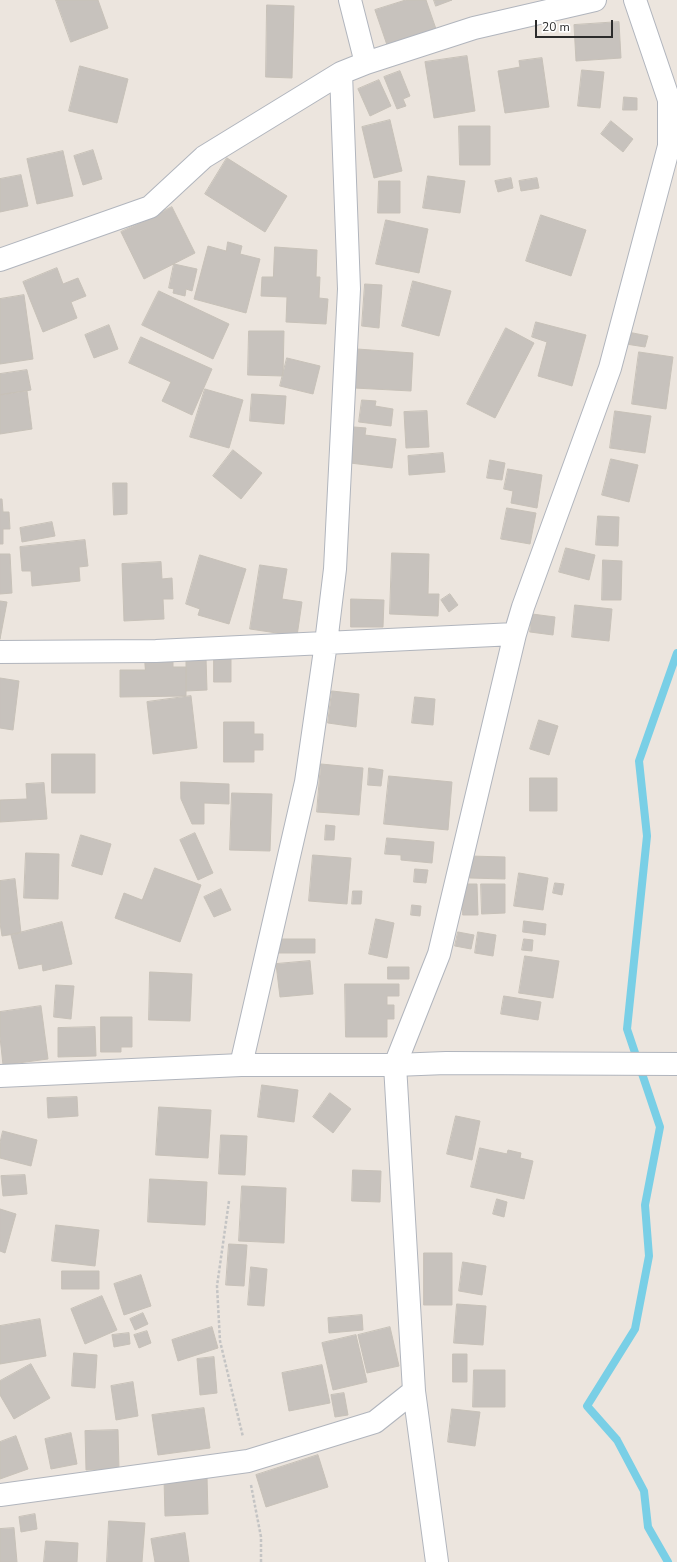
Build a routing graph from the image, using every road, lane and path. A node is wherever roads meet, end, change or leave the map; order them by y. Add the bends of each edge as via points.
1 (350, 0) edge
2 (595, 0) edge
3 (635, 0) edge
4 (366, 63) junction
5 (340, 73) junction
6 (0, 260) edge
7 (515, 634) junction
8 (326, 643) junction
9 (0, 652) edge
10 (677, 1064) edge
11 (242, 1065) junction
12 (395, 1065) junction
13 (0, 1076) edge
14 (229, 1201) dead end
15 (414, 1391) junction
16 (248, 1461) junction
17 (0, 1495) edge
18 (261, 1562) edge
19 (437, 1562) edge

1 - 4 street
2 - 4 street via 474,28
3 - 7 street via 669,100 670,146 610,368
4 - 5 street
5 - 6 street via 204,157 150,207
5 - 8 street via 349,289 335,568
7 - 8 street
7 - 12 street via 439,954
8 - 9 street via 156,651
8 - 11 street via 306,782
10 - 12 street
11 - 12 street
11 - 13 street
12 - 15 street
14 - 16 path via 216,1286 220,1341
15 - 16 street via 375,1422
15 - 19 street
16 - 17 street
16 - 18 path via 251,1492 261,1537

